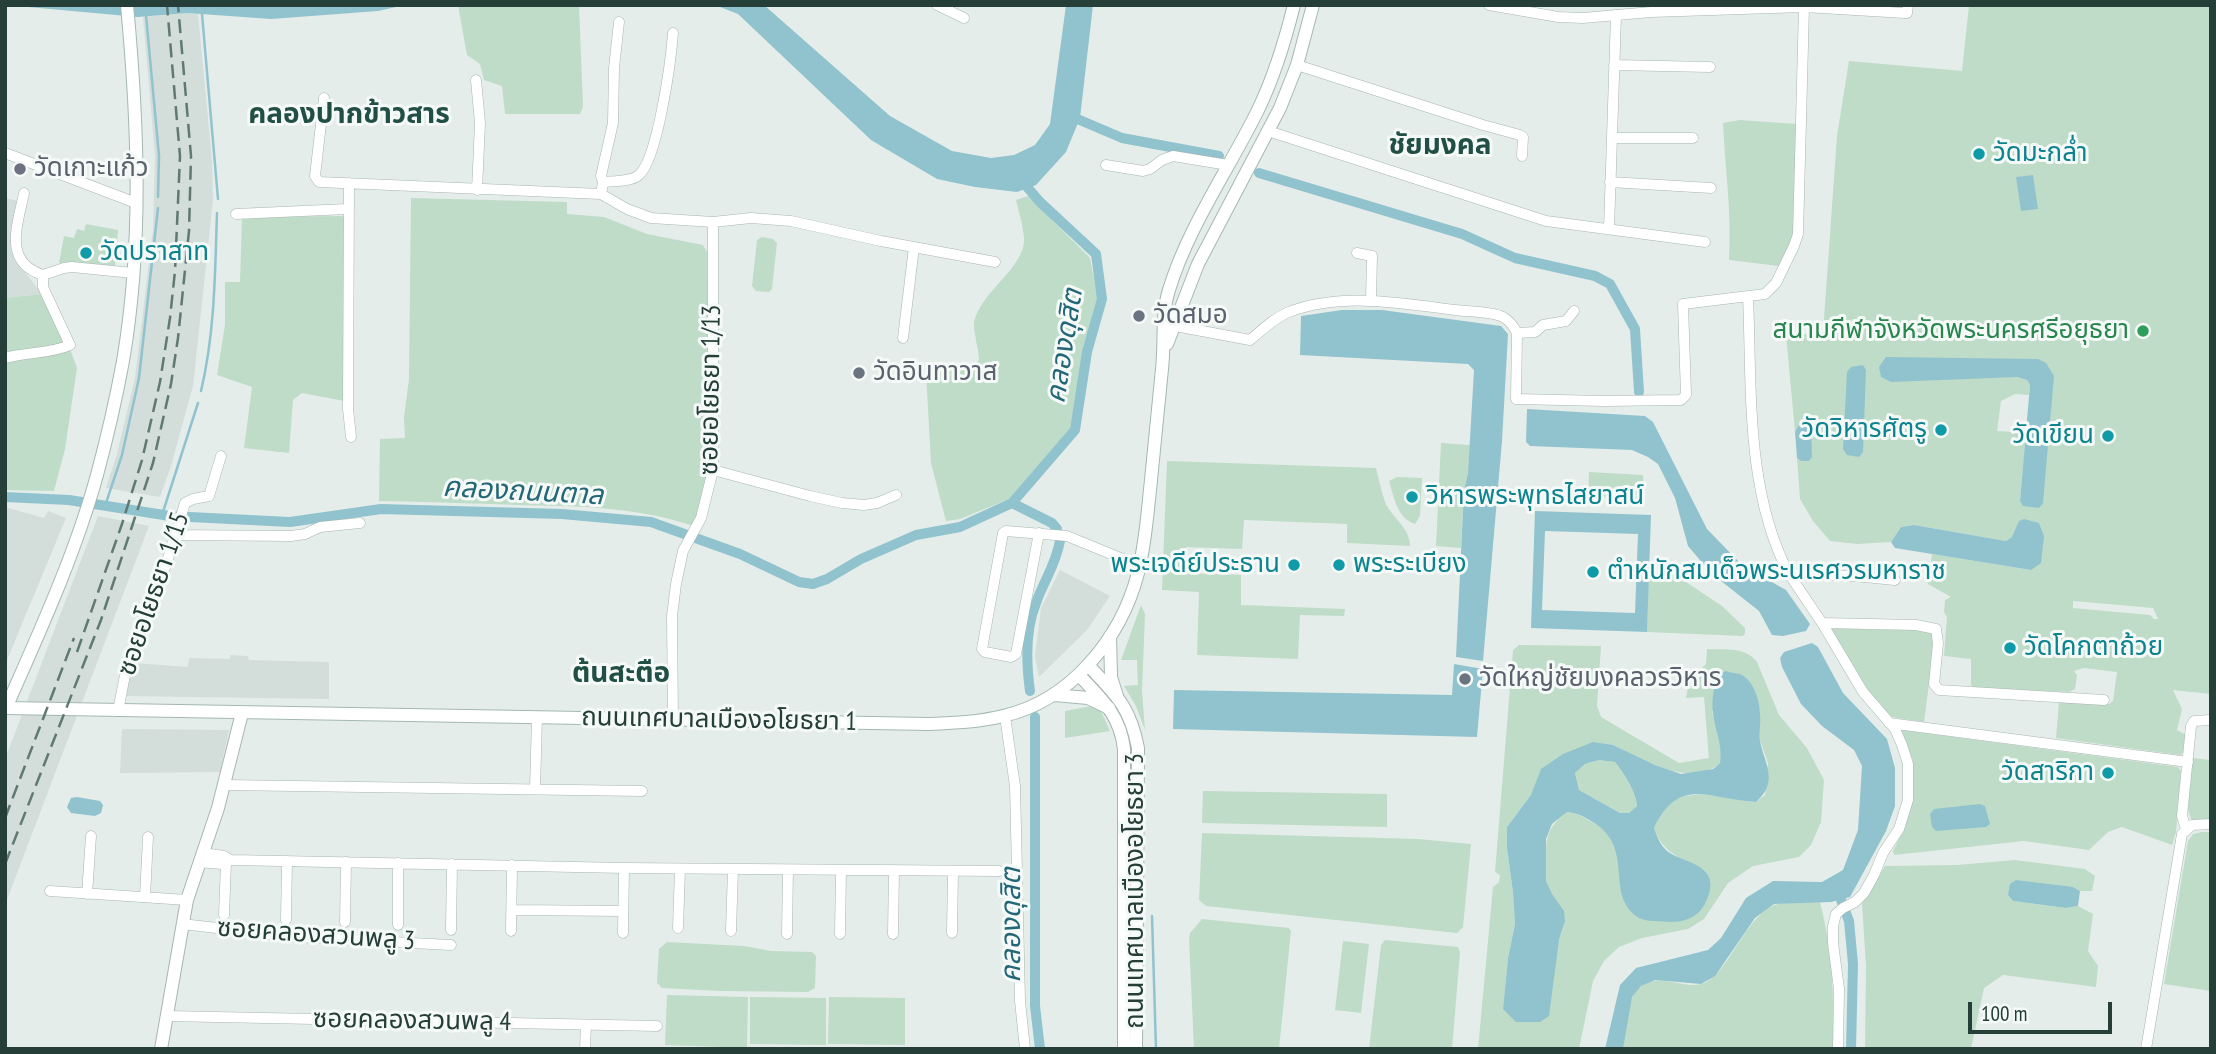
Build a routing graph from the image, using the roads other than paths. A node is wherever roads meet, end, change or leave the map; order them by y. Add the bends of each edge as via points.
1 (127, 5) edge
2 (937, 5) edge
3 (1294, 5) edge
4 (1313, 5) edge
5 (1489, 5) edge
6 (1804, 7) junction
7 (1908, 9) edge
8 (1616, 15) junction
9 (964, 18) dead end
10 (619, 22) dead end
11 (673, 33) dead end
12 (1297, 65) junction
13 (1615, 65) junction
14 (1710, 67) dead end
15 (476, 80) dead end
16 (324, 97) dead end
17 (1268, 131) junction
18 (1612, 138) junction
19 (1693, 138) dead end
20 (5, 153) edge
21 (1522, 156) dead end
22 (1106, 165) dead end
23 (1228, 165) junction
24 (603, 182) junction
25 (1611, 182) junction
26 (349, 183) junction
27 (1710, 188) dead end
28 (477, 190) junction
29 (24, 192) dead end
30 (601, 194) junction
31 (136, 203) junction
32 (347, 209) junction
33 (236, 214) dead end
34 (713, 222) junction
35 (1609, 229) junction
36 (1705, 242) dead end
37 (914, 247) junction
38 (1357, 253) dead end
39 (995, 262) dead end
40 (133, 273) junction
41 (44, 275) junction
42 (1748, 296) junction
43 (1371, 300) junction
44 (1574, 311) dead end
45 (1169, 325) junction
46 (1517, 333) junction
47 (903, 338) dead end
48 (5, 358) edge
49 (351, 438) dead end
50 (221, 456) dead end
51 (713, 470) junction
52 (896, 495) dead end
53 (360, 523) dead end
54 (177, 531) junction
55 (1039, 533) junction
56 (1140, 566) junction
57 (1789, 574) junction
58 (1895, 580) dead end
59 (1822, 623) junction
60 (1110, 636) junction
61 (1083, 670) junction
62 (1055, 695) junction
63 (1117, 696) junction
64 (2104, 700) dead end
65 (6, 708) edge
66 (1109, 708) junction
67 (118, 711) junction
68 (242, 713) junction
69 (1005, 716) junction
70 (537, 718) junction
71 (673, 720) junction
72 (2211, 720) edge
73 (1889, 723) junction
74 (2188, 762) junction
75 (224, 785) junction
76 (535, 789) junction
77 (642, 791) dead end
78 (2211, 824) edge
79 (2186, 829) junction
80 (91, 836) dead end
81 (148, 837) dead end
82 (200, 858) junction
83 (225, 861) junction
84 (286, 861) junction
85 (346, 862) junction
86 (398, 863) junction
87 (452, 864) junction
88 (513, 865) junction
89 (624, 868) junction
90 (680, 869) junction
91 (733, 869) junction
92 (789, 870) junction
93 (841, 870) junction
94 (894, 870) junction
95 (953, 871) junction
96 (999, 871) dead end
97 (50, 891) dead end
98 (87, 894) junction
99 (145, 897) junction
100 (187, 900) junction
101 (512, 910) junction
102 (623, 911) junction
103 (224, 915) dead end
104 (286, 920) dead end
105 (345, 922) dead end
106 (182, 924) junction
107 (398, 925) dead end
108 (678, 928) dead end
109 (451, 930) dead end
110 (731, 930) dead end
111 (511, 931) dead end
112 (623, 933) dead end
113 (952, 933) dead end
114 (787, 934) dead end
115 (840, 934) dead end
116 (893, 934) dead end
117 (450, 944) dead end
118 (167, 1016) junction
119 (586, 1025) junction
120 (657, 1026) dead end
121 (162, 1049) edge
122 (585, 1049) edge
123 (1025, 1049) edge
124 (1124, 1049) edge
125 (1136, 1049) edge
126 (1838, 1049) edge
127 (2146, 1049) edge

1 - 31 main road
2 - 9 street
3 - 23 main road, ถนนเทศบาลเมืองอโยธยา 1 via 1259,109
4 - 12 main road, ถนนเทศบาลเมืองอโยธยา 1
5 - 8 street via 1559,17
6 - 7 street
6 - 8 street
6 - 42 street via 1798,234 1771,290
8 - 13 street
10 - 24 street via 613,123
11 - 24 street via 651,153 639,175
12 - 17 main road, ถนนเทศบาลเมืองอโยธยา 1
12 - 21 street via 1520,135
13 - 14 street
13 - 18 street
15 - 28 street via 480,123
16 - 26 street via 316,180
17 - 35 street via 1546,221
17 - 45 main road, ถนนเทศบาลเมืองอโยธยา 1
18 - 19 street
18 - 25 street
20 - 31 street
22 - 23 street via 1143,171 1173,156
23 - 45 main road, ถนนเทศบาลเมืองอโยธยา 1 via 1176,269 1166,300
24 - 30 street
25 - 27 street
25 - 35 street
26 - 28 street
26 - 32 street
28 - 30 street
29 - 41 street via 16,247 31,270
30 - 34 street via 651,218
31 - 40 main road
32 - 33 street
32 - 49 street
34 - 37 street via 751,218 791,221
34 - 51 street, ซอยอโยธยา 1/13
35 - 36 street
37 - 39 street
37 - 47 street
38 - 43 street via 1372,256
40 - 41 street via 72,267
40 - 65 main road via 123,361 97,476
41 - 48 street via 43,287 70,345
42 - 46 street via 1683,304 1686,395 1681,400 1517,399
42 - 57 street via 1761,491 1775,547
43 - 45 street via 1339,301 1289,312 1250,340
43 - 46 street via 1502,316
44 - 46 street via 1566,321
45 - 56 main road, ถนนเทศบาลเมืองอโยธยา 1
50 - 54 street, ซอยอโยธยา 1/15 via 209,496 185,503
51 - 52 street via 842,503 864,505
51 - 71 street, ซอยอโยธยา 1/13 via 701,518 679,568 673,616
53 - 54 street via 290,536
54 - 67 street, ซอยอโยธยา 1/15 via 125,675
55 - 55 street via 1003,533 985,652 1016,654
55 - 56 street via 1067,536
56 - 60 main road, ถนนเทศบาลเมืองอโยธยา 1
57 - 58 street
57 - 59 street
59 - 64 street via 1936,629 1934,684 1939,690
59 - 73 street via 1863,692
60 - 61 main road, ถนนเทศบาลเมืองอโยธยา 1
60 - 63 main road via 1111,677
61 - 62 main road, ถนนเทศบาลเมืองอโยธยา 1
61 - 63 main road, ถนนเทศบาลเมืองอโยธยา 3
61 - 66 main road, ถนนเทศบาลเมืองอโยธยา 3
62 - 66 main road via 1088,698
62 - 69 main road, ถนนเทศบาลเมืองอโยธยา 1
63 - 125 main road, ถนนเทศบาลเมืองอโยธยา 3 via 1134,726 1138,748
65 - 67 main road, ถนนเทศบาลเมืองอโยธยา 1
66 - 124 main road, ถนนเทศบาลเมืองอโยธยา 3 via 1122,732 1124,749
67 - 68 main road, ถนนเทศบาลเมืองอโยธยา 1
68 - 70 main road, ถนนเทศบาลเมืองอโยธยา 1
68 - 75 main road
69 - 71 main road, ถนนเทศบาลเมืองอโยธยา 1 via 929,724
69 - 123 street via 1015,786
70 - 71 main road, ถนนเทศบาลเมืองอโยธยา 1
70 - 76 street
72 - 74 street via 2192,723
73 - 74 street
73 - 126 street via 1908,764 1908,800 1899,829 1864,893 1836,914
74 - 79 street via 2182,816
75 - 76 street
75 - 82 main road
76 - 77 street
78 - 79 street
79 - 127 street
80 - 98 street
81 - 99 street
82 - 83 street
82 - 100 main road
83 - 84 street
83 - 103 street
84 - 85 street
84 - 104 street
85 - 86 street
85 - 105 street
86 - 87 street
86 - 107 street
87 - 88 street
87 - 109 street
88 - 89 street
88 - 101 street
89 - 90 street
89 - 102 street
90 - 91 street
90 - 108 street
91 - 92 street
91 - 110 street
92 - 93 street
92 - 114 street
93 - 94 street
93 - 115 street
94 - 95 street
94 - 116 street
95 - 96 street
95 - 113 street
97 - 98 street
98 - 99 street
99 - 100 street
100 - 106 main road
101 - 102 street
101 - 111 street
102 - 112 street
106 - 117 street, ซอยคลองสวนพลู 3 via 295,937
106 - 118 main road
118 - 119 street, ซอยคลองสวนพลู 4
118 - 121 main road
119 - 120 street, ซอยคลองสวนพลู 4
119 - 122 street

